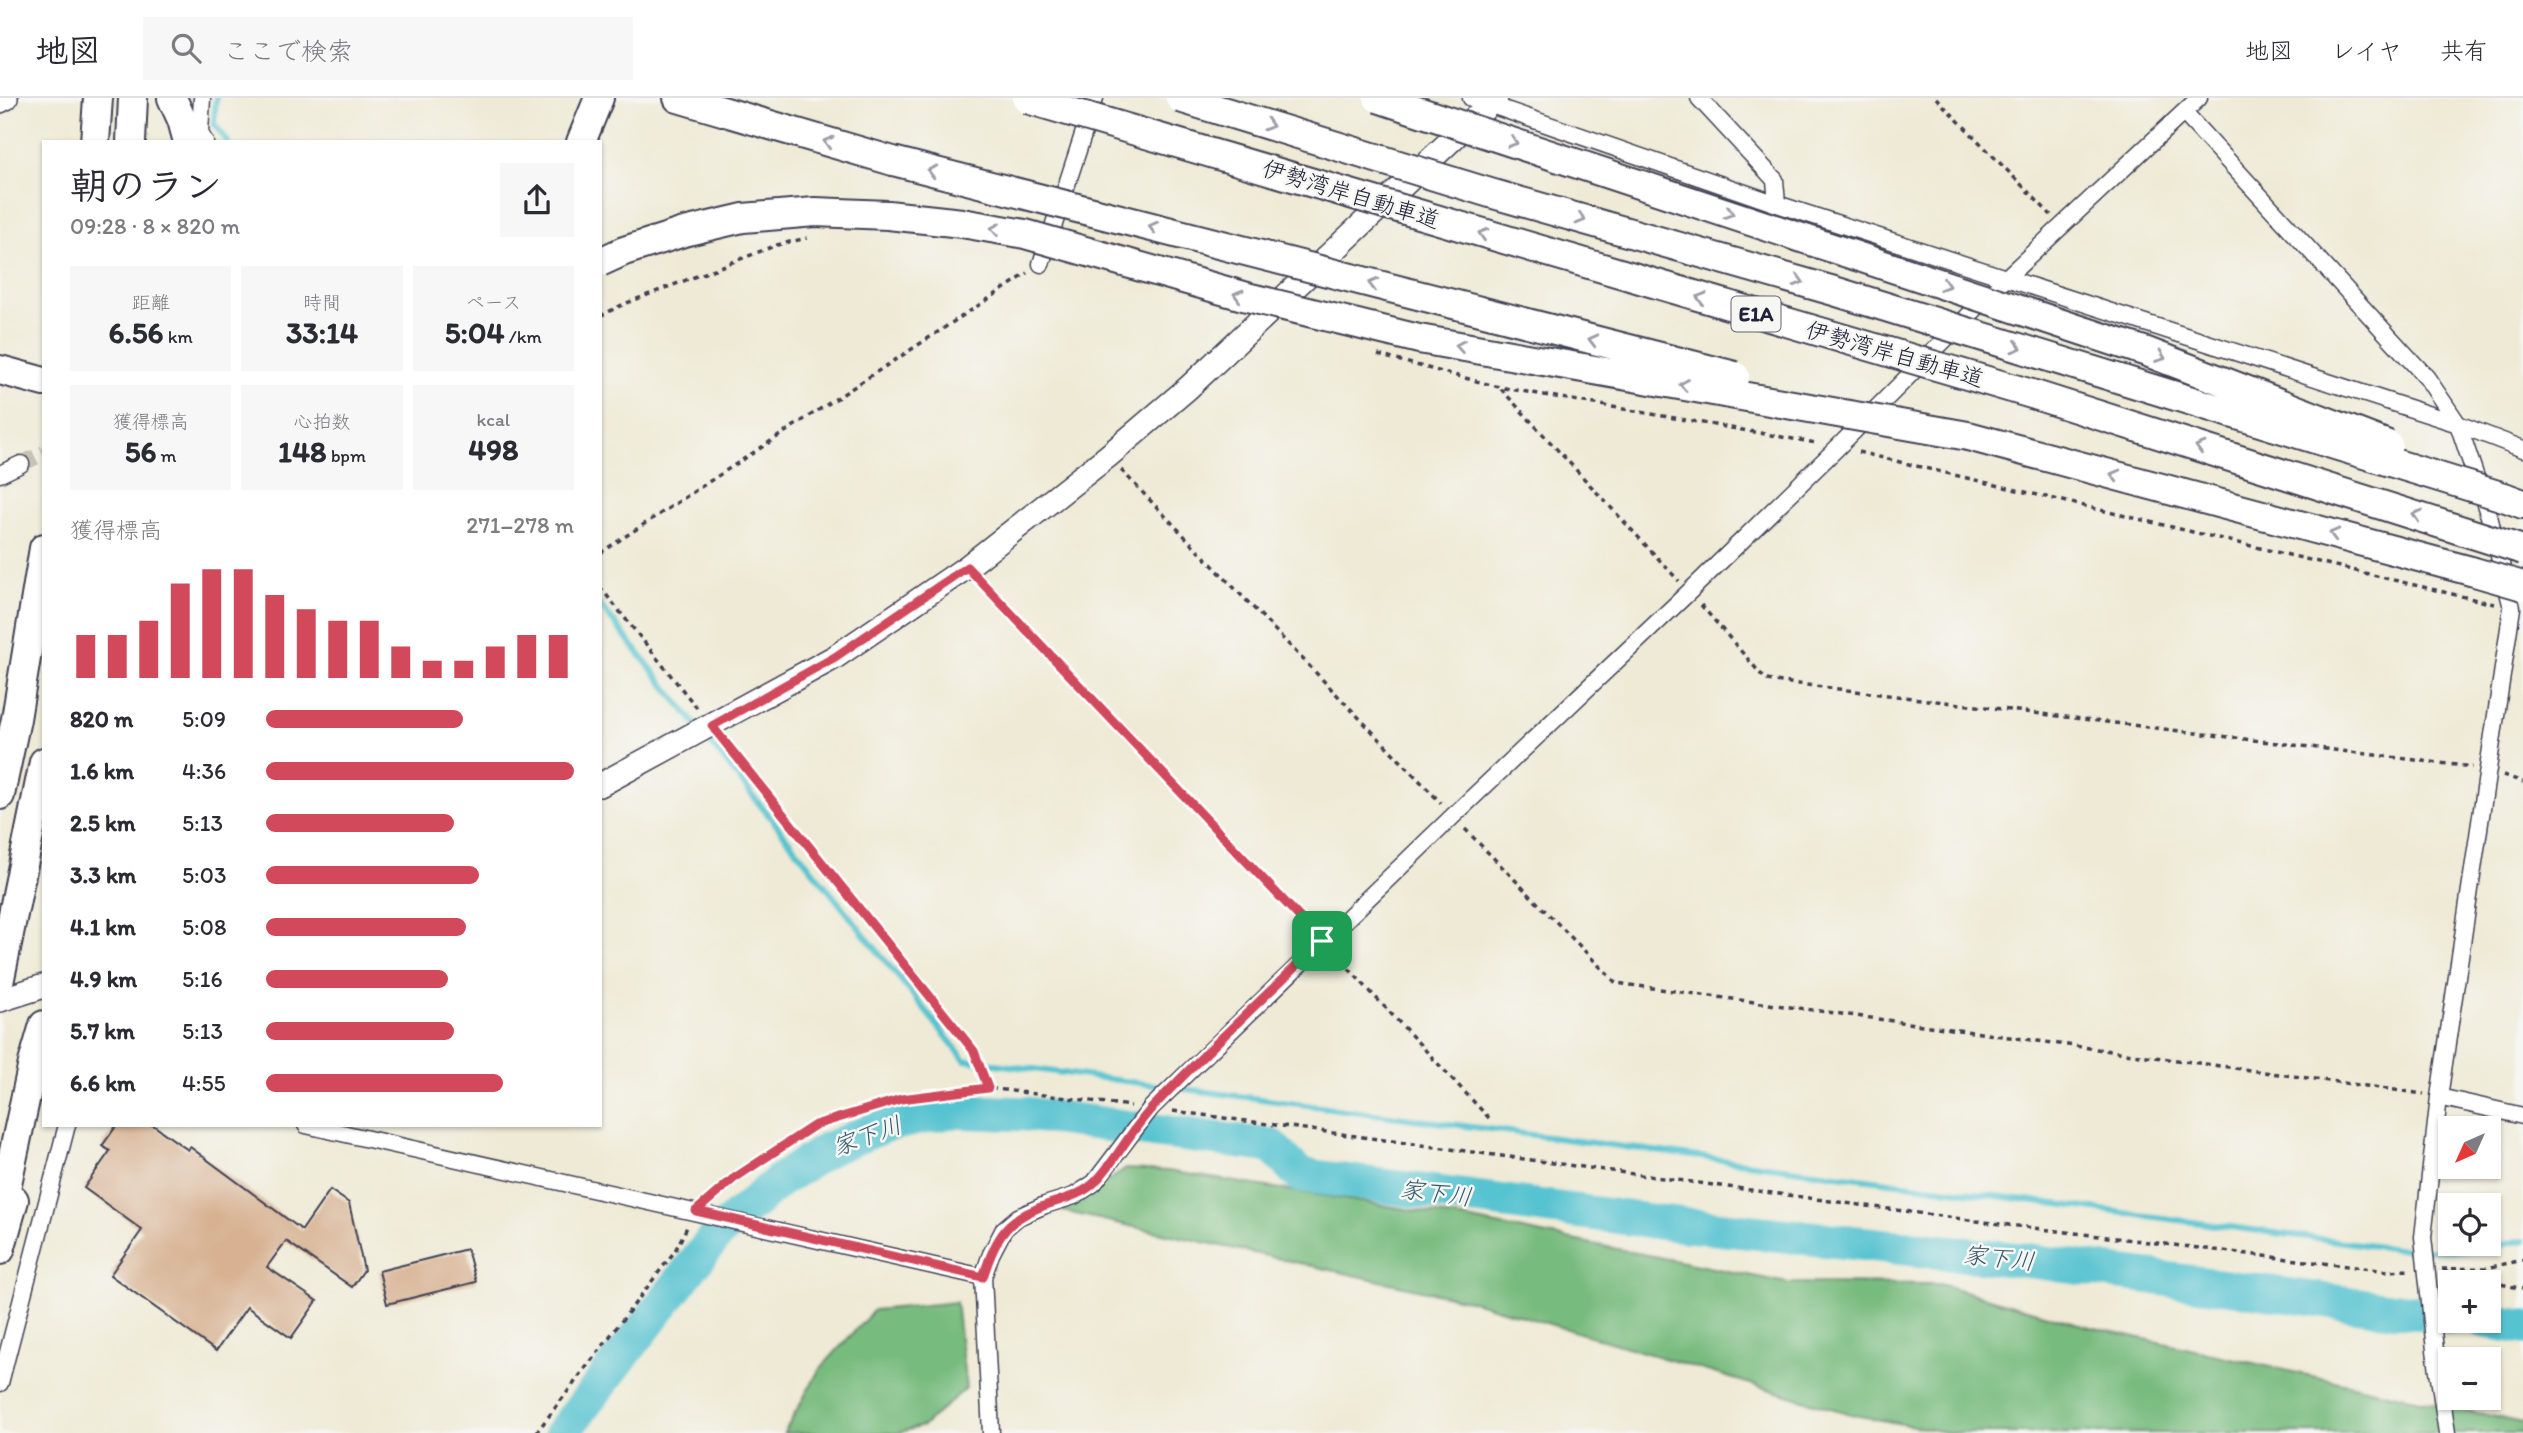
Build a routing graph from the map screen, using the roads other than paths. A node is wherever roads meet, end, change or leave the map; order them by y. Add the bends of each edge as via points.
1 (6, 98) edge
2 (98, 98) edge
3 (133, 98) edge
4 (172, 98) edge
5 (202, 98) edge
6 (599, 98) edge
7 (678, 98) edge
8 (1095, 98) edge
9 (1180, 98) edge
10 (1378, 98) edge
11 (1390, 98) edge
12 (1699, 98) edge
13 (2199, 98) edge
14 (1024, 99) edge
15 (1485, 100) edge
16 (0, 101) edge
17 (1417, 110) junction
18 (2184, 113) junction
19 (95, 140) edge
20 (131, 140) edge
21 (187, 140) edge
22 (204, 140) edge
23 (582, 140) edge
24 (1777, 204) junction
25 (602, 261) edge
26 (1041, 264) road end
27 (2006, 278) junction
28 (0, 370) edge
29 (42, 381) edge
30 (2458, 424) junction
31 (1968, 436) junction
32 (2523, 449) edge
33 (22, 464) tunnel mouth
34 (0, 474) edge
35 (2514, 501) edge
36 (2523, 550) edge
37 (42, 560) edge
38 (2517, 597) edge
39 (42, 772) edge
40 (602, 784) edge
41 (0, 795) edge
42 (0, 978) edge
43 (42, 987) edge
44 (0, 1000) edge
45 (42, 1032) edge
46 (2440, 1097) junction
47 (42, 1103) edge
48 (2523, 1116) edge
49 (67, 1127) edge
50 (315, 1127) edge
51 (0, 1216) edge
52 (0, 1250) edge
53 (983, 1277) junction
54 (0, 1383) edge
55 (991, 1433) edge
56 (2446, 1433) edge

1 - 16 street
2 - 19 highway
3 - 20 highway
4 - 21 highway
5 - 22 street via 200,133
6 - 23 highway
31 -> 7 highway, bridge via 907,164
8 - 26 street
9 -> 35 highway, 伊勢湾岸自動車道 / E1A, bridge via 1860,299
10 - 17 highway, bridge
11 - 17 highway, bridge
12 - 24 street via 1775,180
13 - 18 street
36 -> 14 highway, 伊勢湾岸自動車道 / E1A, bridge via 2035,395
15 - 24 street
15 - 40 street via 1259,324 1108,456 967,567 835,657
17 -> 35 highway, bridge via 2147,352 2361,433
18 - 27 street
18 - 30 street via 2427,377
24 - 27 street
31 -> 25 highway, bridge via 1419,339 1247,297 1025,234 962,223 815,212 743,218 672,236
27 - 30 street
27 - 53 street via 1689,592 1151,1108 1094,1183 1074,1196 1018,1217 1004,1229
28 - 29 highway
30 - 32 street
30 - 38 street
38 -> 31 highway, bridge
33 - 34 street
37 - 41 highway
38 - 46 street
39 - 42 highway
43 - 44 street
45 - 51 highway
46 - 48 street
46 - 56 street via 2423,1237 2431,1273
47 - 52 highway
49 - 54 street
50 - 53 street
53 - 55 street

